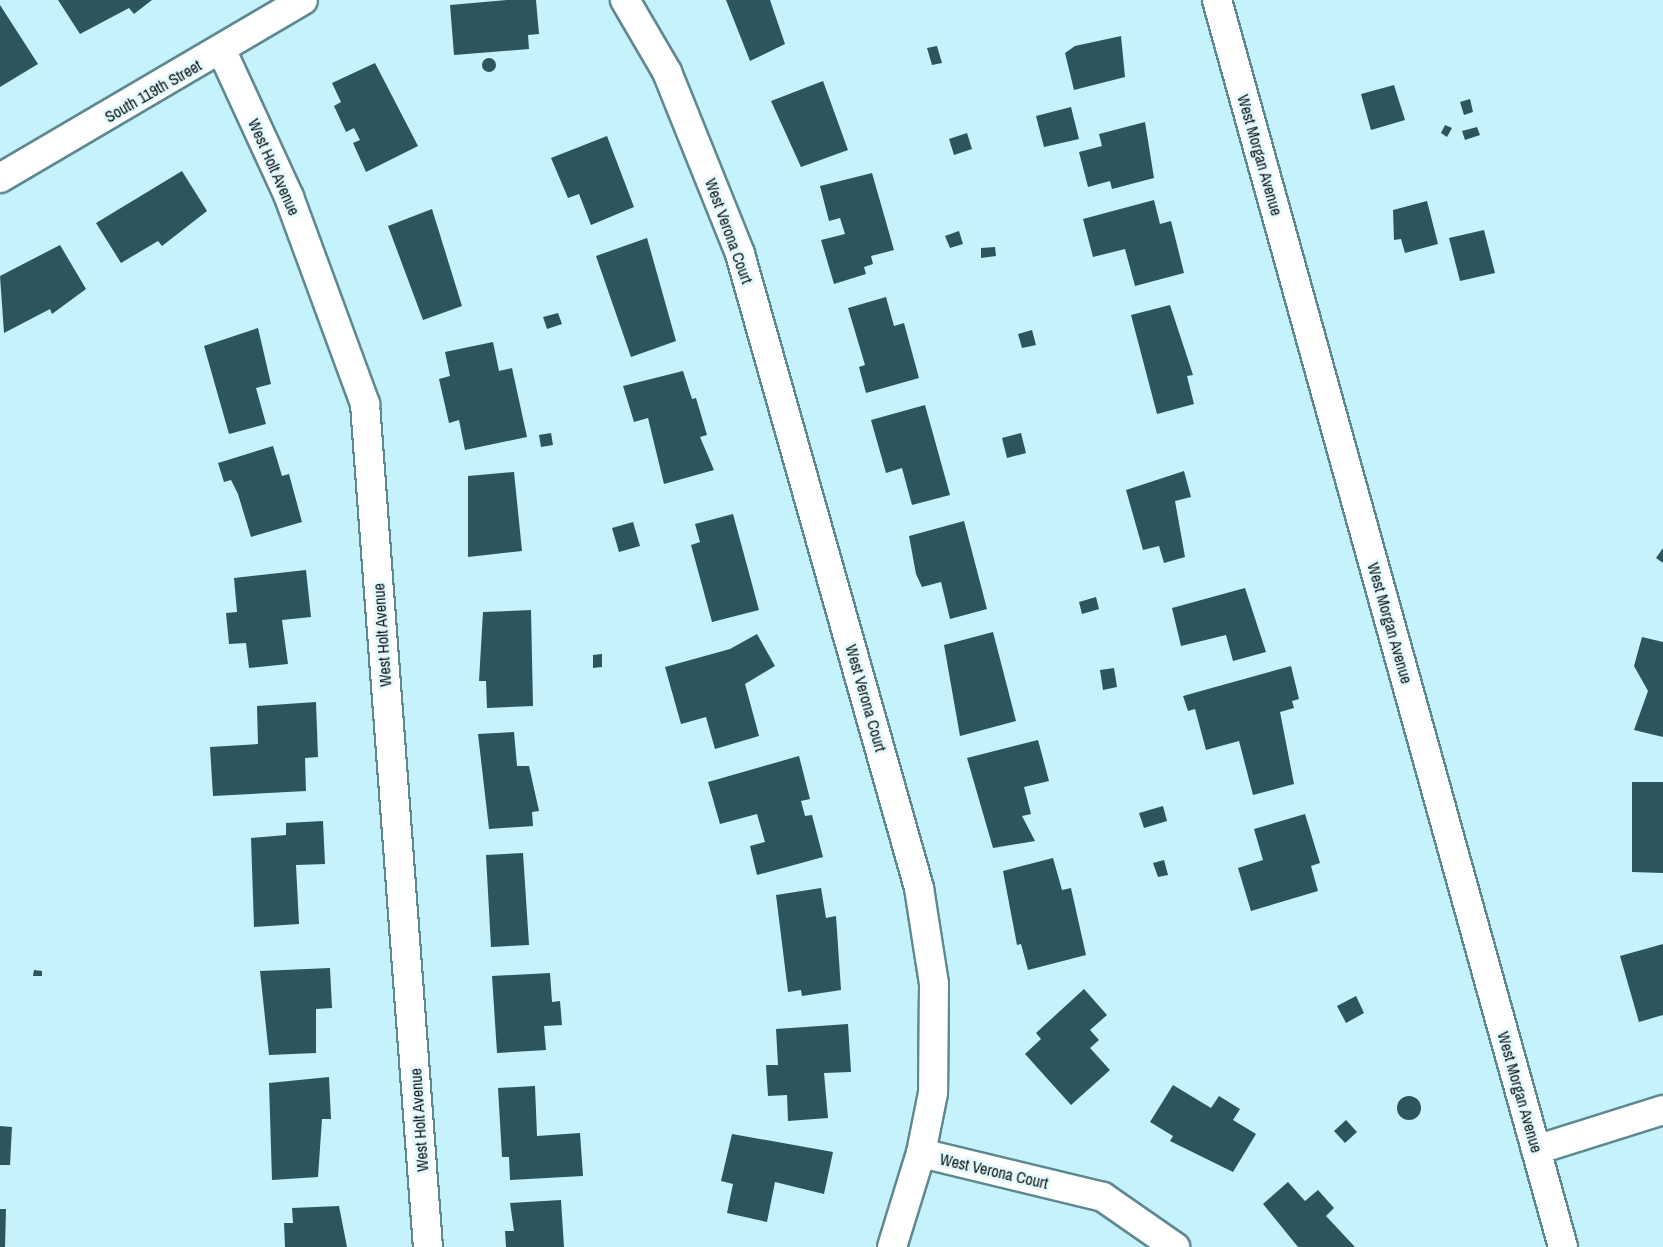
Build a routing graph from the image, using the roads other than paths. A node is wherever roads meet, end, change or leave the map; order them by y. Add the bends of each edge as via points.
1 (303, 0) edge
2 (625, 0) edge
3 (1217, 0) edge
4 (222, 51) junction
5 (0, 178) edge
6 (1663, 1110) edge
7 (1536, 1150) junction
8 (921, 1154) junction
9 (428, 1247) edge
10 (892, 1247) edge
11 (1175, 1247) edge
12 (1563, 1247) edge

1 - 4 street, South 119th Street
2 - 8 street, West Verona Court via 667,72 740,254 919,888 934,984 933,1093
3 - 7 street, West Morgan Avenue
4 - 5 street, South 119th Street
4 - 9 street, West Holt Avenue via 289,197 365,404
6 - 7 street
7 - 12 street, West Morgan Avenue
8 - 10 street
8 - 11 street, West Verona Court via 1103,1197

